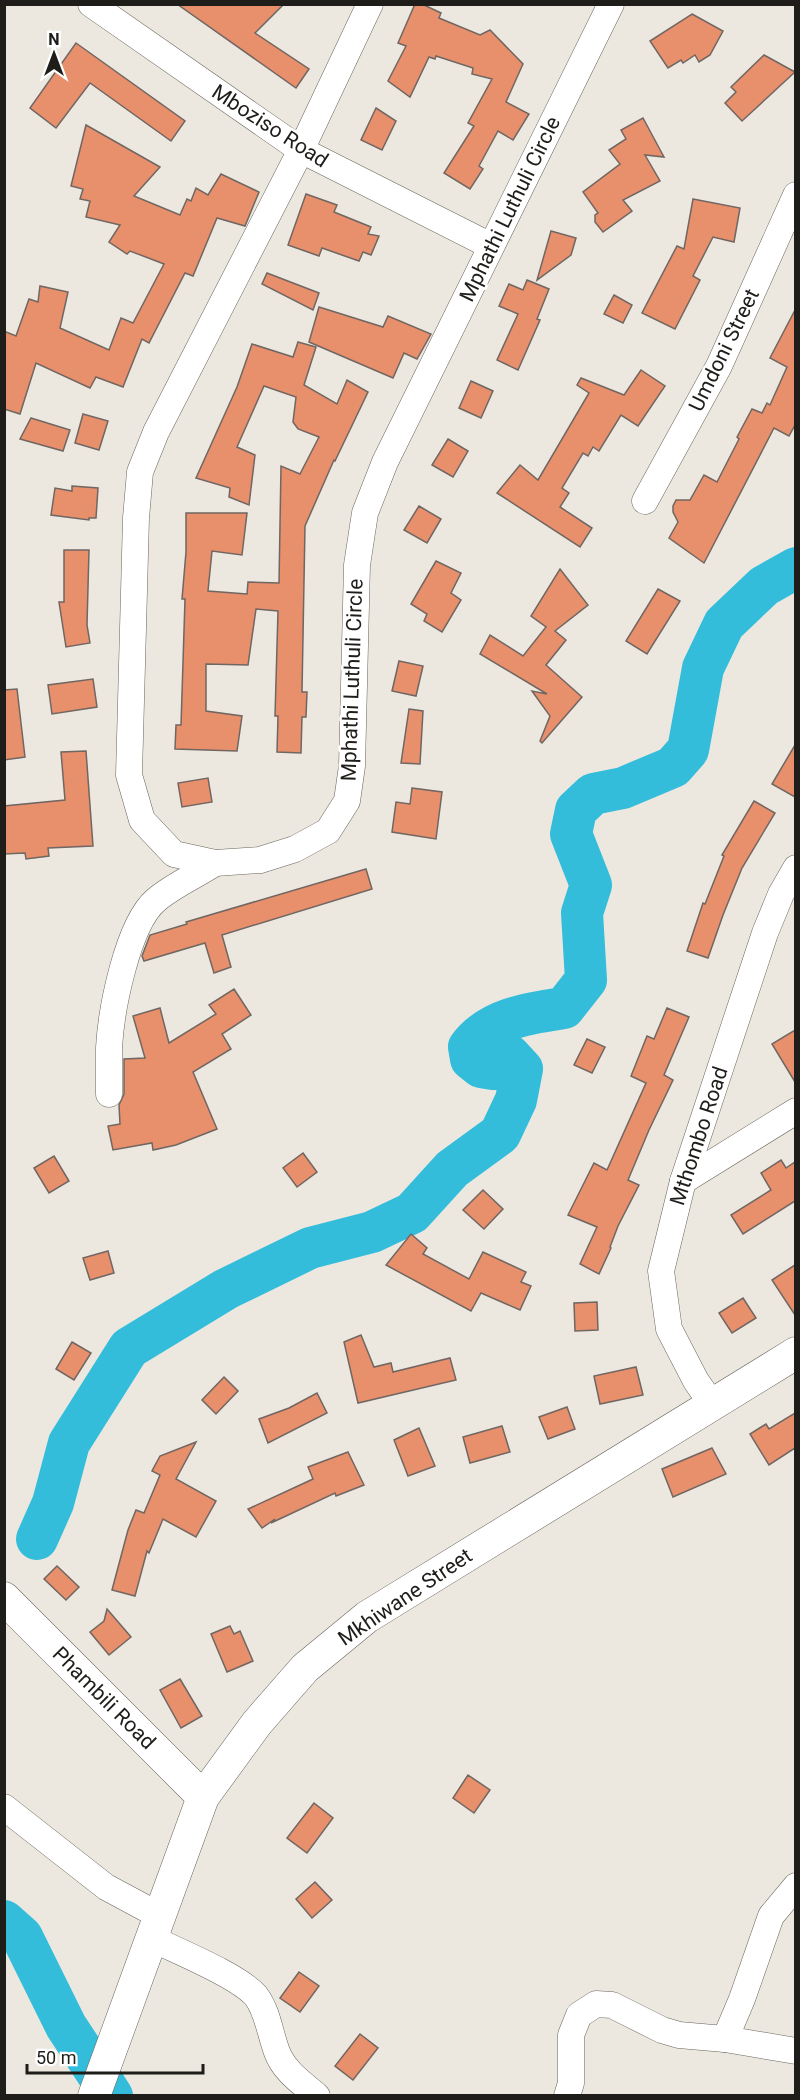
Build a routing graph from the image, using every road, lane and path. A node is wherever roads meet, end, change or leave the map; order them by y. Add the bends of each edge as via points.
1 (91, 4) edge
2 (370, 4) edge
3 (611, 4) edge
4 (301, 150) junction
5 (795, 195) edge
6 (491, 246) junction
7 (645, 501) dead end
8 (215, 863) junction
9 (795, 868) edge
10 (109, 1094) dead end
11 (795, 1111) edge
12 (683, 1181) junction
13 (795, 1353) edge
14 (712, 1404) junction
15 (4, 1598) edge
16 (203, 1797) junction
17 (4, 1808) edge
18 (795, 1886) edge
19 (151, 1939) junction
20 (725, 2039) junction
21 (795, 2051) edge
22 (94, 2096) edge
23 (317, 2096) edge
24 (567, 2096) edge

1 - 4 street, Mboziso Road
2 - 4 street, Mphathi Luthuli Circle
3 - 6 street, Mphathi Luthuli Circle
4 - 6 street, Mboziso Road
4 - 8 street, Mphathi Luthuli Circle via 156,432 140,472 129,775 141,820 174,854
5 - 7 street, Umdoni Street via 719,366
6 - 8 street, Mphathi Luthuli Circle via 385,462 365,513 357,565 352,766 347,801 328,831 295,849 260,860
8 - 10 street via 155,900 127,951 109,1046
9 - 12 street, Mthombo Road via 765,933
11 - 12 street
12 - 14 street, Mthombo Road via 661,1271 669,1329
13 - 14 street, Mkhiwane Street
14 - 16 street, Mkhiwane Street via 367,1617 305,1668 257,1723
15 - 16 street, Phambili Road
16 - 19 street, Mkhiwane Street
17 - 19 street via 106,1887
18 - 20 street via 771,1916
19 - 22 street, Mkhiwane Street
19 - 23 street via 254,1994 262,2005 284,2066
20 - 21 street
20 - 24 street via 679,2035 612,2005 596,2004 579,2015 571,2035 571,2083

